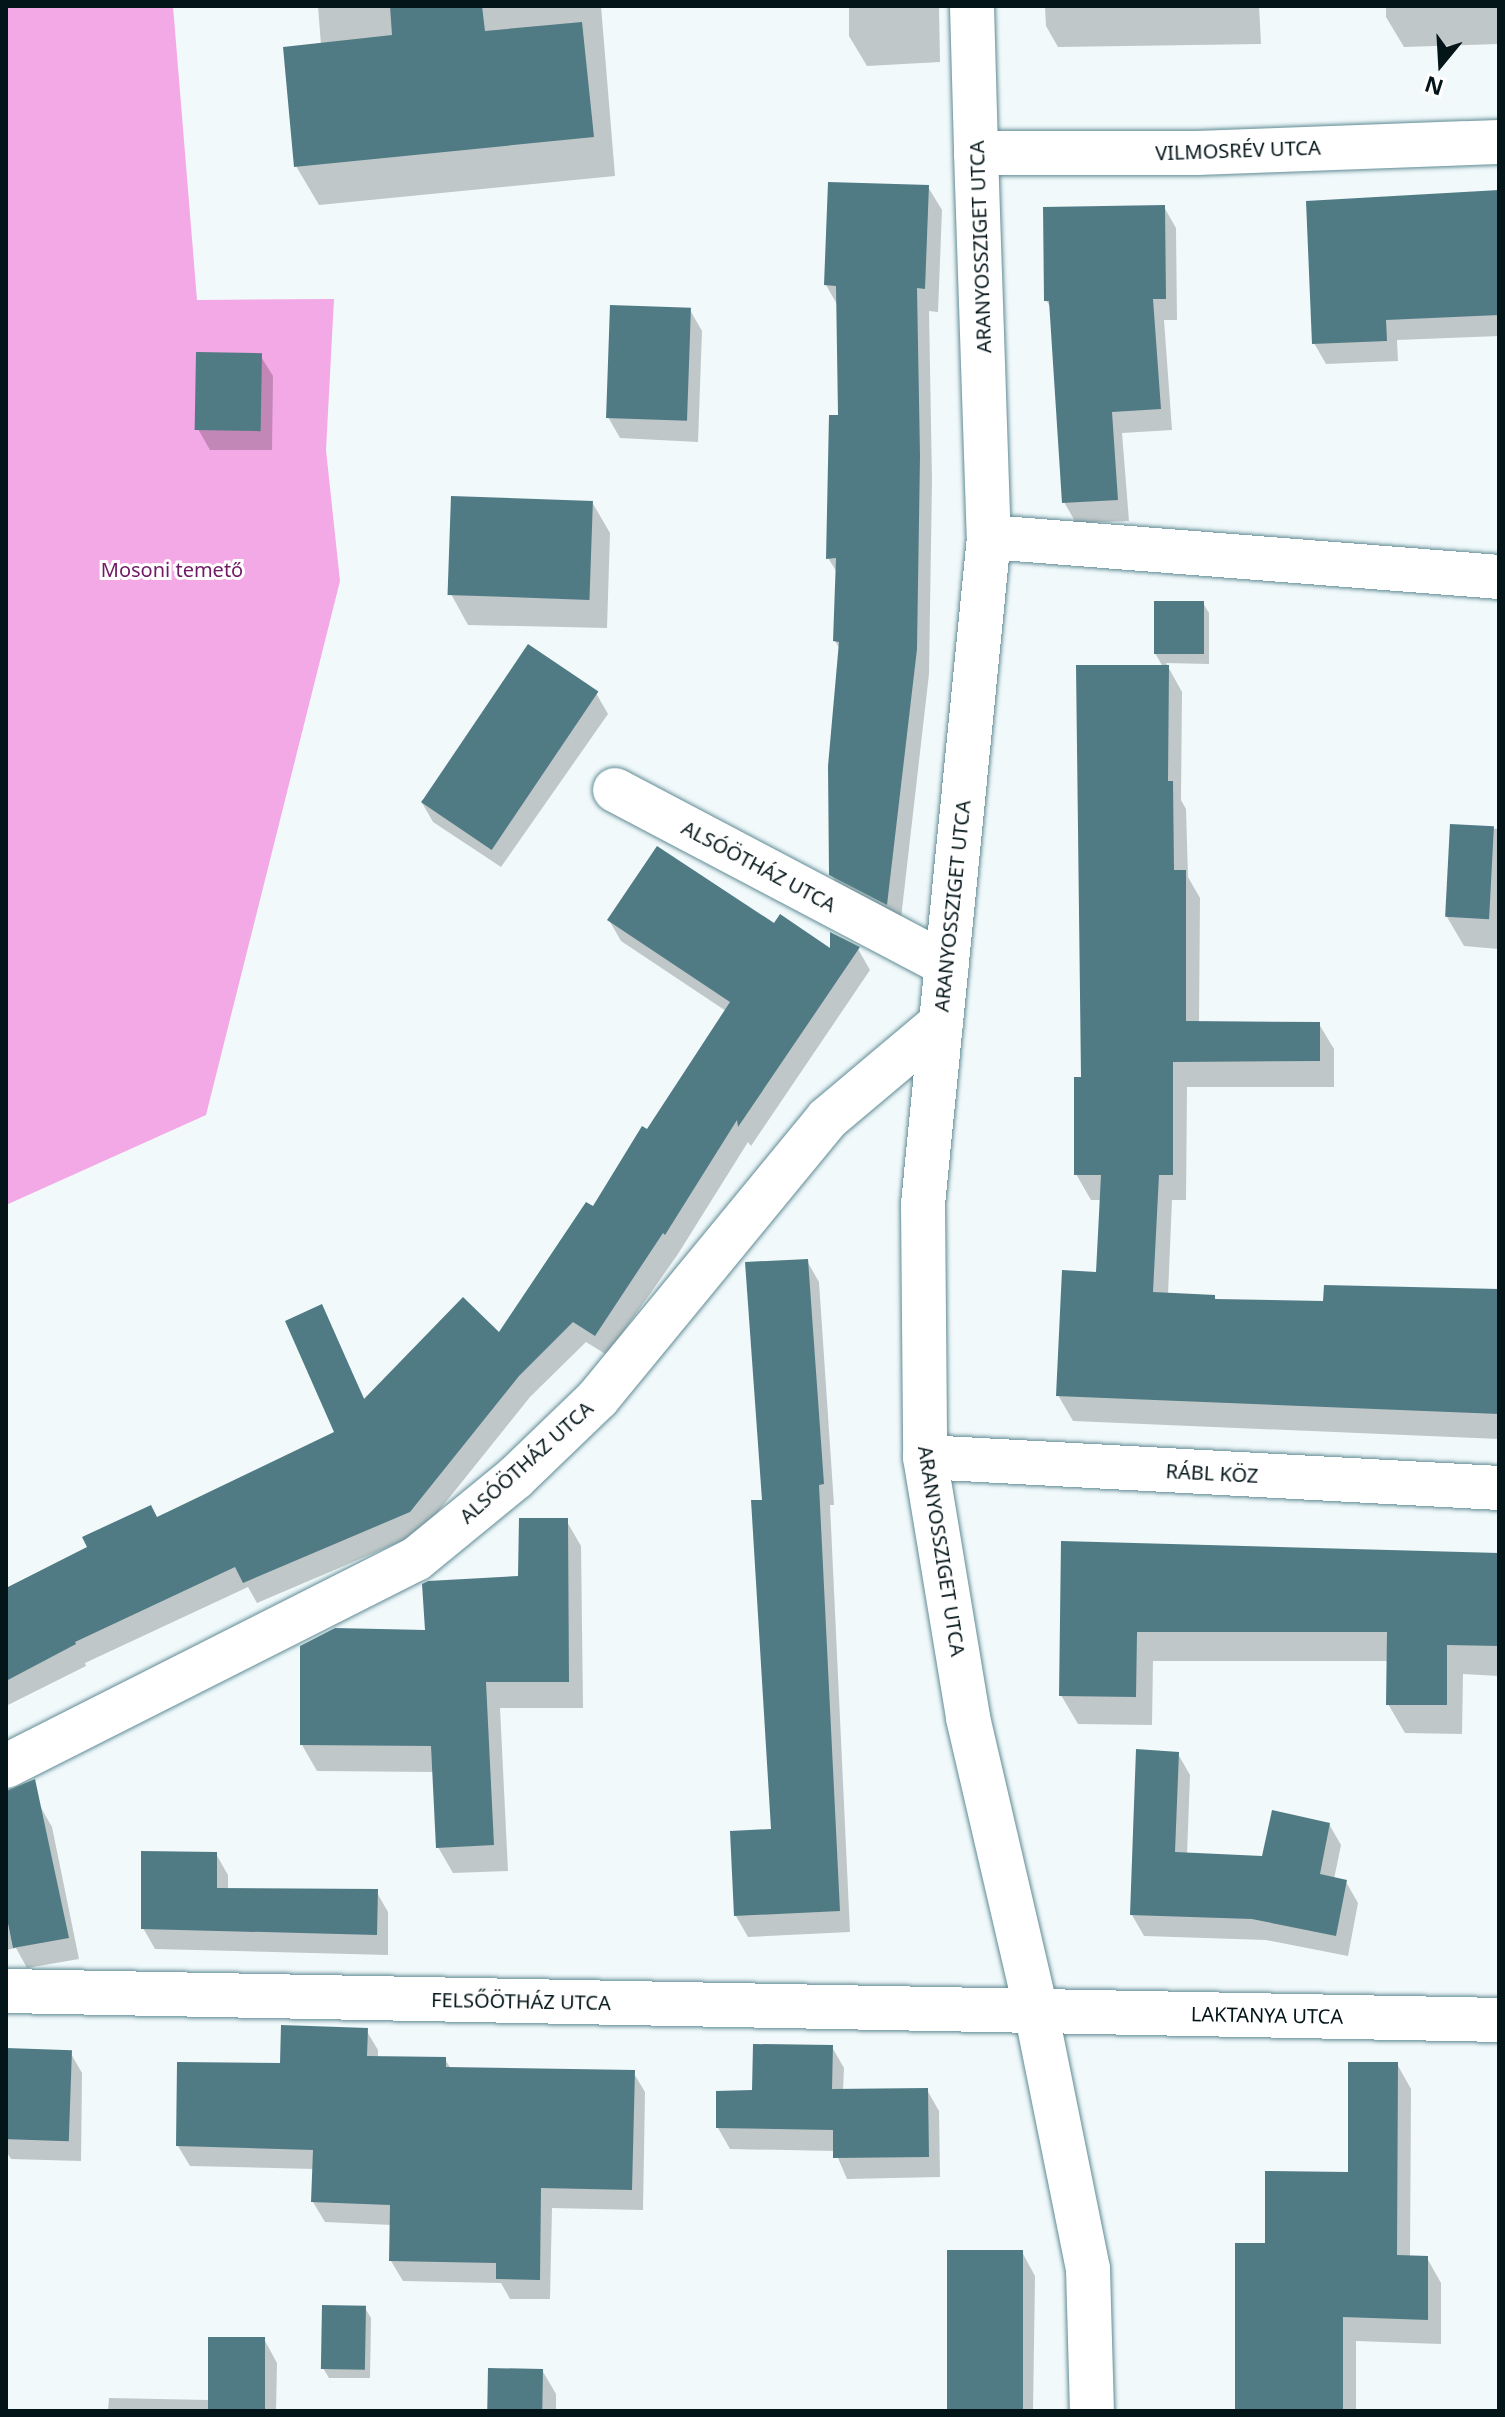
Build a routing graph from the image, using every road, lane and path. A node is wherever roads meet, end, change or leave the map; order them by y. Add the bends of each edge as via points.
1 (972, 6) edge
2 (1499, 142) edge
3 (976, 153) junction
4 (989, 537) junction
5 (1499, 577) edge
6 (615, 790) dead end
7 (947, 965) junction
8 (941, 1023) junction
9 (925, 1457) junction
10 (1499, 1488) edge
11 (6, 1766) edge
12 (6, 1991) edge
13 (1036, 2011) junction
14 (1499, 2020) edge
15 (1092, 2411) edge

1 - 3 street, ARANYOSSZIGET UTCA
2 - 3 street, VILMOSRÉV UTCA via 1197,153
3 - 4 street, ARANYOSSZIGET UTCA
4 - 5 street
4 - 7 street, ARANYOSSZIGET UTCA
6 - 7 street, ALSÓÖTHÁZ UTCA
7 - 8 street, ARANYOSSZIGET UTCA
8 - 9 street, ARANYOSSZIGET UTCA via 923,1204
8 - 11 street, ALSÓÖTHÁZ UTCA via 827,1119 598,1398 515,1478 416,1559
9 - 10 street, RÁBL KÖZ
9 - 13 street, ARANYOSSZIGET UTCA via 968,1718
12 - 13 street, FELSŐÖTHÁZ UTCA
13 - 14 street, LAKTANYA UTCA
13 - 15 street, ARANYOSSZIGET UTCA via 1088,2269

